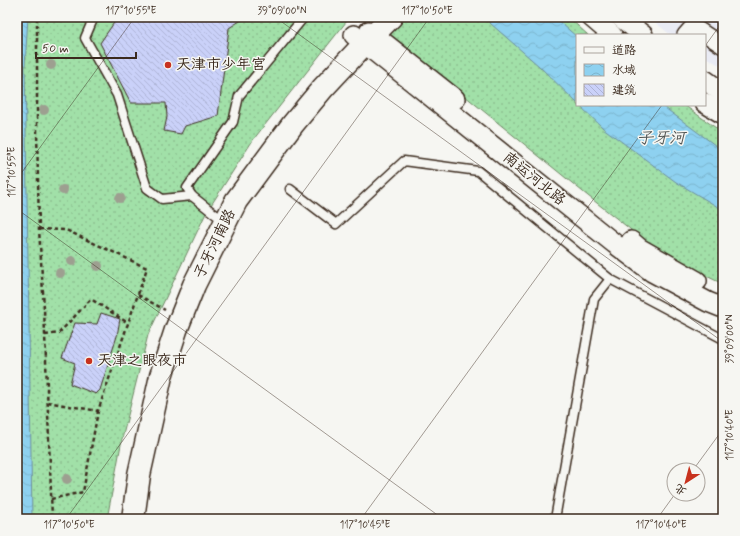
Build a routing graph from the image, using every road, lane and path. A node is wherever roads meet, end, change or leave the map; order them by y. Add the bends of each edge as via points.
1 (38, 17) edge
2 (94, 17) edge
3 (304, 17) edge
4 (391, 17) edge
5 (591, 17) edge
6 (620, 17) edge
7 (693, 26) edge
8 (365, 31) edge
9 (611, 34) edge
10 (642, 34) edge
11 (705, 34) edge
12 (706, 35) edge
13 (723, 46) edge
14 (706, 81) edge
15 (723, 93) edge
16 (706, 104) edge
17 (723, 114) edge
18 (290, 189) dead end
19 (192, 196) junction
20 (216, 215) junction
21 (39, 229) junction
22 (610, 279) junction
23 (138, 295) junction
24 (723, 295) edge
25 (723, 308) edge
26 (170, 313) junction
27 (128, 324) junction
28 (44, 335) junction
29 (723, 339) edge
30 (47, 402) junction
31 (98, 411) junction
32 (51, 499) junction
33 (52, 519) edge
34 (120, 519) edge
35 (133, 519) edge
36 (555, 519) edge

1 - 21 path
2 - 19 lane via 85,38 117,95 147,188 162,199
3 - 19 lane via 239,96 233,122 187,188
4 - 8 main road, 子牙河南路
5 - 9 street
6 - 10 street
7 - 11 street
8 - 20 main road, 子牙河南路 via 286,114 240,174
8 - 24 street, 南运河北路 via 639,248
8 - 25 street, 南运河北路 via 609,240 652,272
8 - 35 main road, 子牙河南路 via 236,200 194,286 161,376 139,475
12 - 13 street
14 - 15 street
16 - 17 street
18 - 22 lane via 336,224 404,161 478,171
19 - 20 lane
20 - 26 main road, 子牙河南路 via 199,245
21 - 23 path via 66,230 147,268
21 - 28 path
22 - 29 lane
22 - 36 lane via 594,299
23 - 26 path
23 - 27 path
26 - 34 main road, 子牙河南路 via 142,398
27 - 28 path via 91,299 60,333
27 - 31 path
28 - 30 path
30 - 31 path
30 - 32 path
31 - 32 path via 83,492
32 - 33 path

